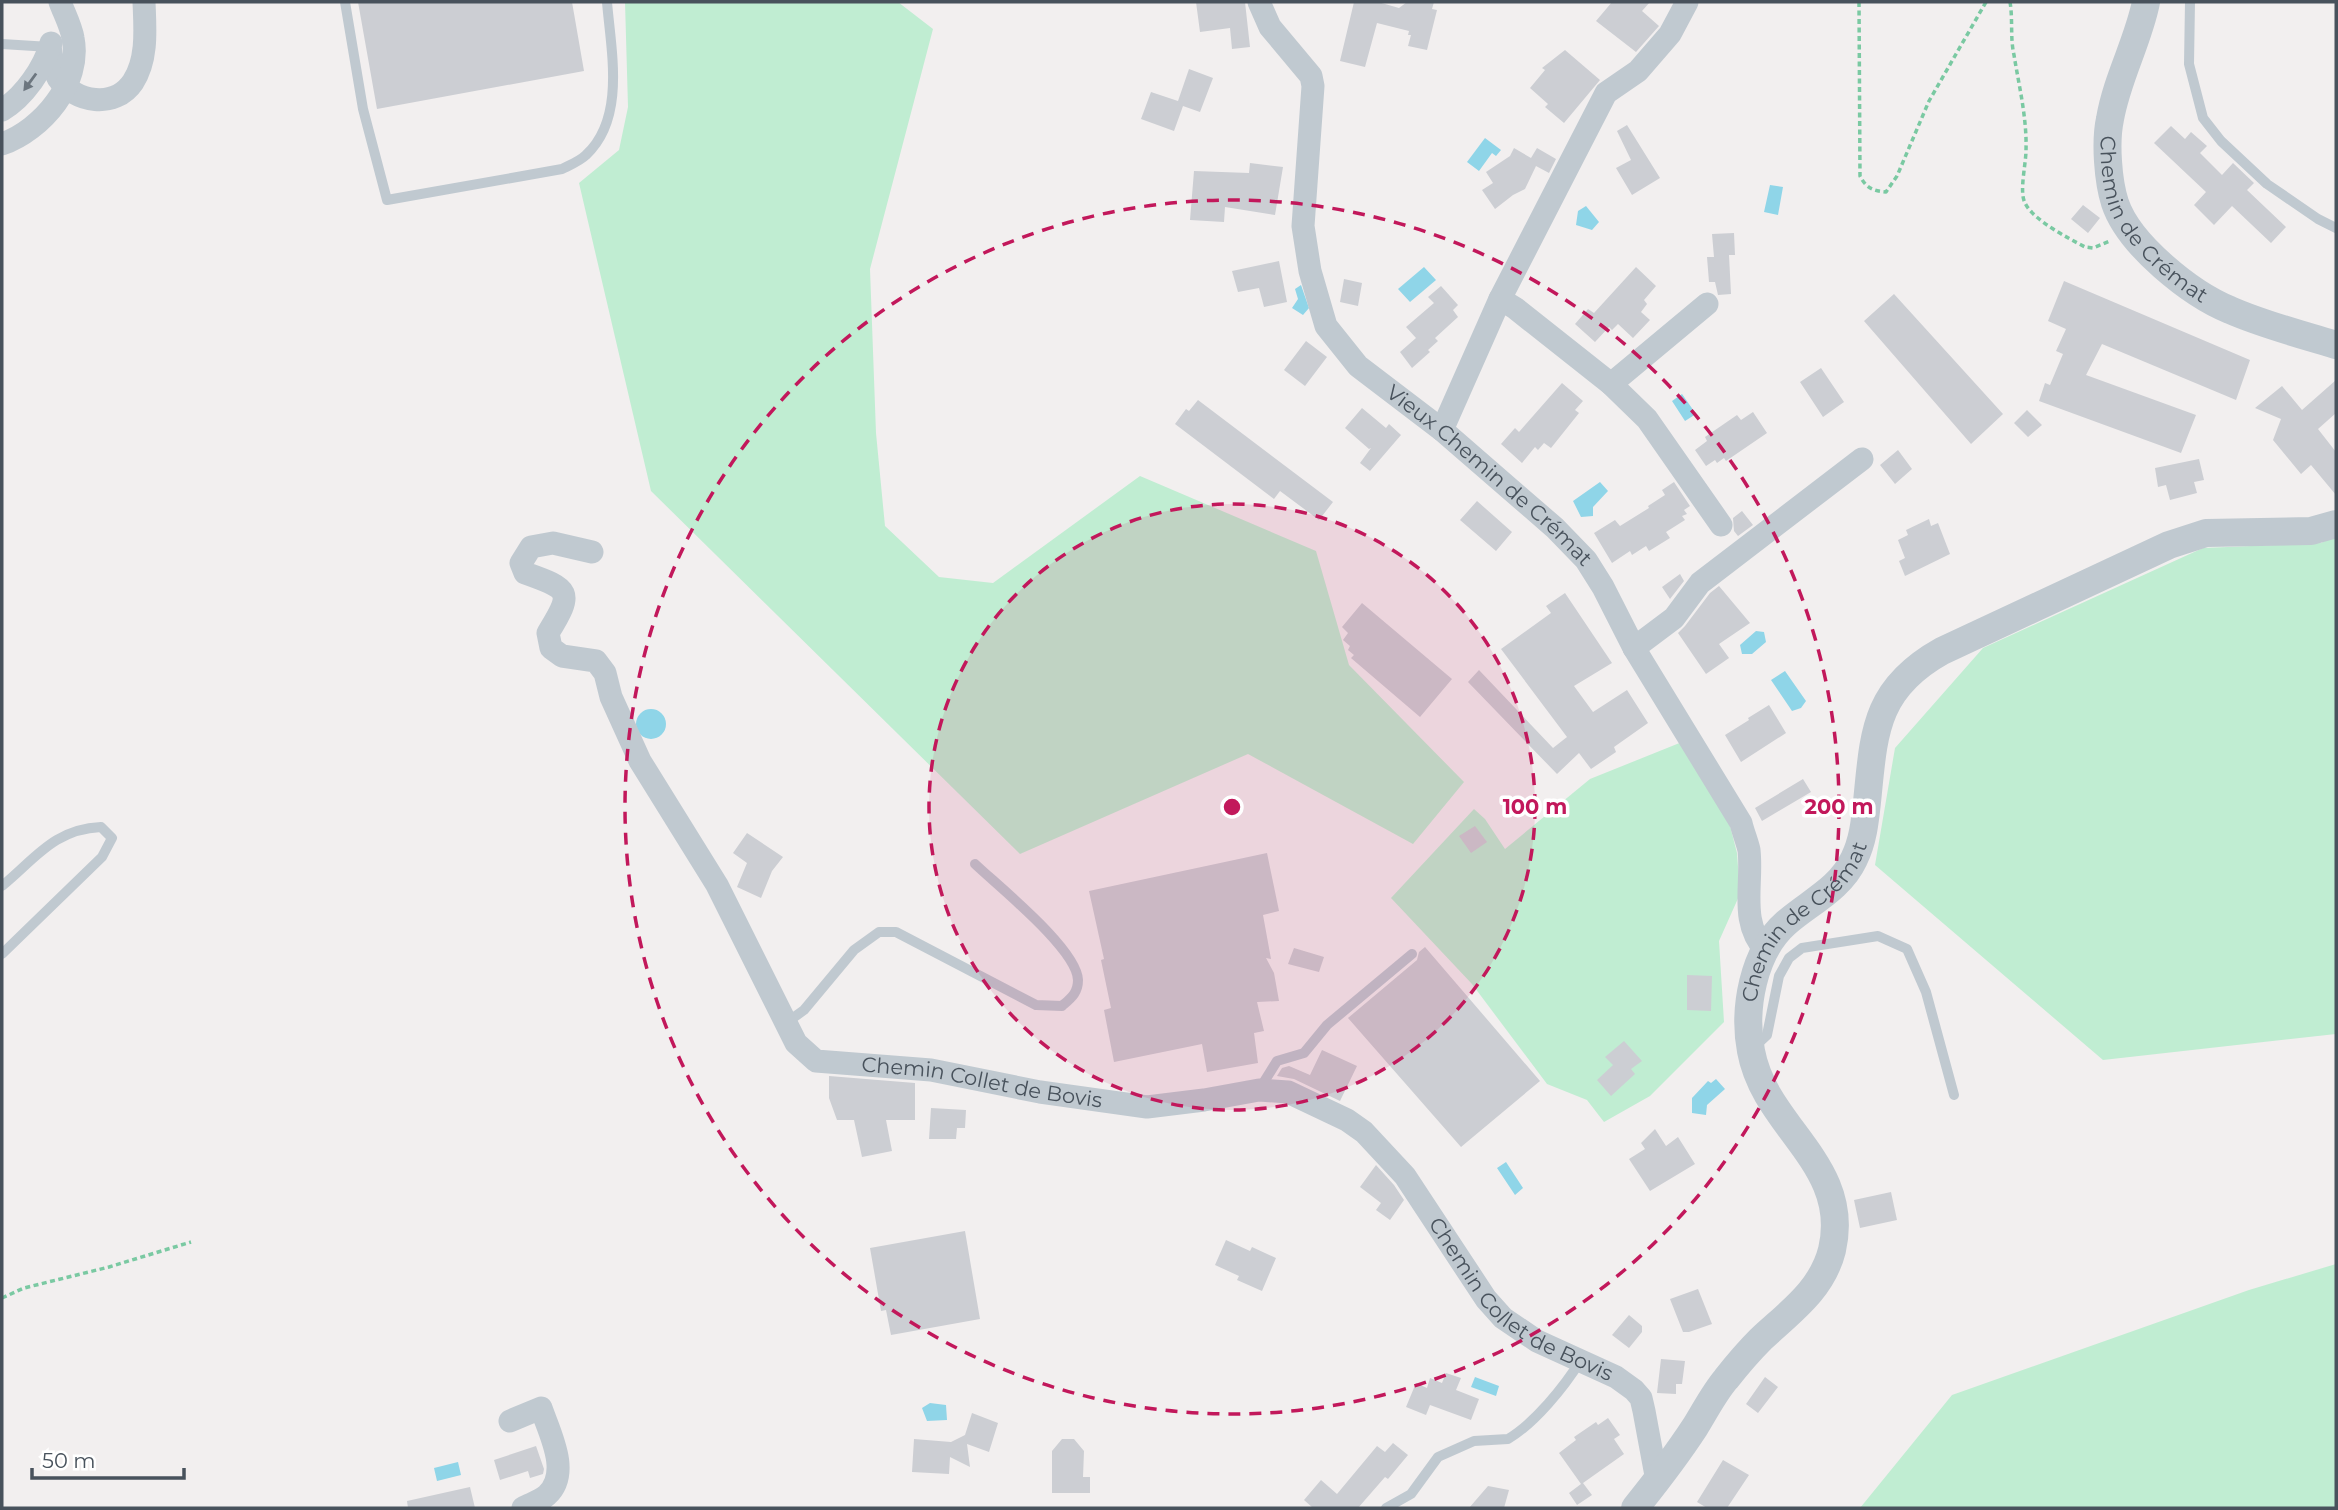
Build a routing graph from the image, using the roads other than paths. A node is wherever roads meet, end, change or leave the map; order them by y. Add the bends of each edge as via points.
1 (59, 2) edge
2 (144, 2) edge
3 (345, 2) edge
4 (607, 2) edge
5 (1259, 2) edge
6 (1687, 2) edge
7 (2146, 2) edge
8 (2190, 2) edge
9 (2, 44) edge
10 (50, 47) junction
11 (66, 86) junction
12 (2, 110) edge
13 (2, 144) edge
14 (2336, 228) edge
15 (1500, 299) junction
16 (1707, 304) dead end
17 (2336, 345) edge
18 (1611, 384) junction
19 (1441, 430) junction
20 (1861, 459) dead end
21 (2336, 524) edge
22 (1721, 525) dead end
23 (592, 552) dead end
24 (1634, 648) junction
25 (975, 864) dead end
26 (2, 886) edge
27 (1766, 951) junction
28 (2, 954) edge
29 (1412, 954) dead end
30 (786, 1023) junction
31 (1751, 1051) junction
32 (1259, 1090) junction
33 (1954, 1095) dead end
34 (1581, 1360) junction
35 (510, 1421) dead end
36 (1657, 1481) junction
37 (523, 1508) edge
38 (1386, 1508) edge
39 (1635, 1508) edge

1 - 10 street
1 - 11 street via 73,39 74,61
2 - 11 street via 145,41 133,82 106,100 90,100
3 - 4 lane via 363,109 387,200 562,169 584,157 609,122 613,95
5 - 19 street, Vieux Chemin de Crémat via 1270,27 1311,76 1314,86 1303,226 1326,326 1358,366
6 - 15 street via 1670,34 1638,71 1606,93
7 - 17 street, Chemin de Crémat via 2109,120 2108,161 2115,204 2129,228 2163,266 2201,295 2259,322
8 - 14 lane via 2189,64 2203,118 2267,184
9 - 10 lane
10 - 11 street via 57,76
10 -> 12 street via 24,91
11 - 13 street via 36,124
15 - 18 street
15 - 19 street
16 - 18 street
18 - 22 street via 1651,424
19 - 24 street, Vieux Chemin de Crémat via 1586,560
20 - 24 street via 1700,583 1674,618
21 - 27 street, Chemin de Crémat via 2311,531 2206,533 2136,560 1920,662 1891,694 1875,730 1864,828 1851,864 1832,890 1783,925
23 - 30 street, Chemin Collet de Bovis via 553,543 531,547 521,563 525,573 555,584 563,592 565,606 548,633 551,648 562,656 596,661 605,673 640,761 717,886
24 - 27 street, Vieux Chemin de Crémat via 1741,823 1749,850 1748,910 1758,943
25 - 30 lane via 1064,948 1078,978 1075,994 1062,1006 1036,1005 896,932 879,932 854,950 804,1010
26 - 28 lane via 45,846 84,828 101,827 111,838 102,857
27 - 31 street, Chemin de Crémat via 1752,988
29 - 32 lane via 1327,1025 1304,1053 1277,1061
30 - 32 street, Chemin Collet de Bovis via 796,1043 816,1061 930,1070 1147,1107
31 - 33 lane via 1766,1035 1779,976 1789,958 1802,948 1878,936 1906,949 1926,992
31 - 36 street, Chemin de Crémat via 1771,1103 1827,1183 1834,1241 1822,1277 1724,1381
32 - 34 street, Chemin Collet de Bovis via 1288,1092 1364,1132 1405,1176 1495,1310 1516,1328
34 - 36 street, Chemin Collet de Bovis via 1626,1383 1641,1398
34 - 38 lane via 1513,1437 1474,1441 1438,1457 1411,1494
35 - 37 street via 541,1408 558,1457 556,1485 545,1497
36 - 39 street, Chemin de Crémat

